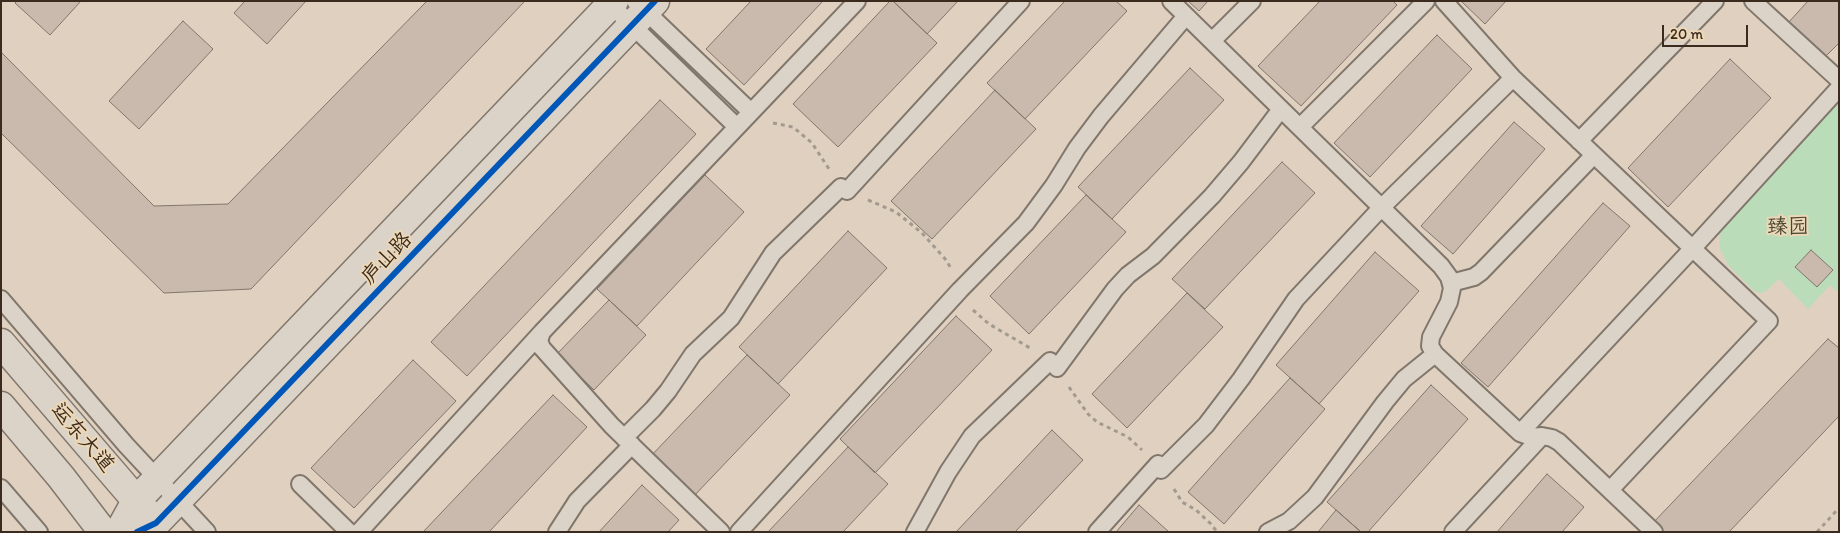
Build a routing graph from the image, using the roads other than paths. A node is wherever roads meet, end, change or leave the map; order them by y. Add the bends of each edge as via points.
1 (857, 1) edge
2 (1021, 1) edge
3 (1171, 1) edge
4 (1252, 1) edge
5 (1426, 1) edge
6 (1444, 1) edge
7 (1715, 1) edge
8 (1753, 1) edge
9 (632, 8) edge
10 (1186, 16) junction
11 (1212, 41) junction
12 (1513, 78) junction
13 (1839, 80) edge
14 (1839, 88) edge
15 (1281, 109) junction
16 (744, 120) junction
17 (1300, 127) junction
18 (1580, 141) junction
19 (1594, 155) junction
20 (1381, 208) junction
21 (1693, 248) junction
22 (1451, 283) junction
23 (1, 299) edge
24 (542, 332) junction
25 (1, 343) edge
26 (1434, 354) junction
27 (1, 406) edge
28 (1520, 433) junction
29 (1542, 436) junction
30 (628, 441) junction
31 (158, 479) junction
32 (300, 484) dead end
33 (1, 488) edge
34 (1610, 490) junction
35 (178, 500) junction
36 (136, 501) junction
37 (152, 529) edge
38 (1647, 529) edge
39 (39, 532) edge
40 (103, 532) edge
41 (119, 532) edge
42 (207, 532) edge
43 (349, 532) edge
44 (359, 532) edge
45 (557, 532) edge
46 (721, 532) edge
47 (739, 532) edge
48 (915, 532) edge
49 (1097, 532) edge
50 (1268, 532) edge
51 (1453, 532) edge

1 - 16 lane
2 - 30 lane via 844,189 773,254 731,318 693,354
3 - 10 lane
4 - 11 lane
5 - 17 lane
6 - 12 lane
7 - 18 lane
8 - 13 lane
9 - 16 lane
9 - 31 street, 庐山路
9 - 35 street, 庐山路
10 - 11 lane
10 - 47 lane via 1091,129 1026,223 960,290
11 - 15 lane
12 - 18 lane
12 - 20 lane
14 - 21 lane
15 - 17 lane
15 - 48 lane via 1212,196 1153,256 1128,275 1054,365 972,436
16 - 24 lane
17 - 20 lane
18 - 19 lane
19 - 21 lane
19 - 22 lane via 1481,272
20 - 22 lane via 1441,266
20 - 49 lane via 1296,299 1242,379 1206,425
21 - 28 lane
21 - 34 lane via 1769,321
22 - 26 lane via 1449,302 1431,337 1430,346
23 - 31 lane
24 - 30 lane via 539,341 542,348
24 - 44 lane
25 - 36 street, 运东大道
26 - 28 lane
26 - 50 lane via 1404,379 1315,497 1289,520
27 - 40 street, 运东大道
28 - 29 lane
29 - 34 lane via 1559,442
29 - 51 lane
30 - 45 lane via 577,501
30 - 46 lane
31 - 35 lane
31 - 36 street, 庐山路
32 - 43 lane
33 - 39 lane
34 - 38 lane
35 - 37 street, 庐山路
35 - 42 lane
36 - 37 street, 运东大道
36 - 41 street, 庐山路

